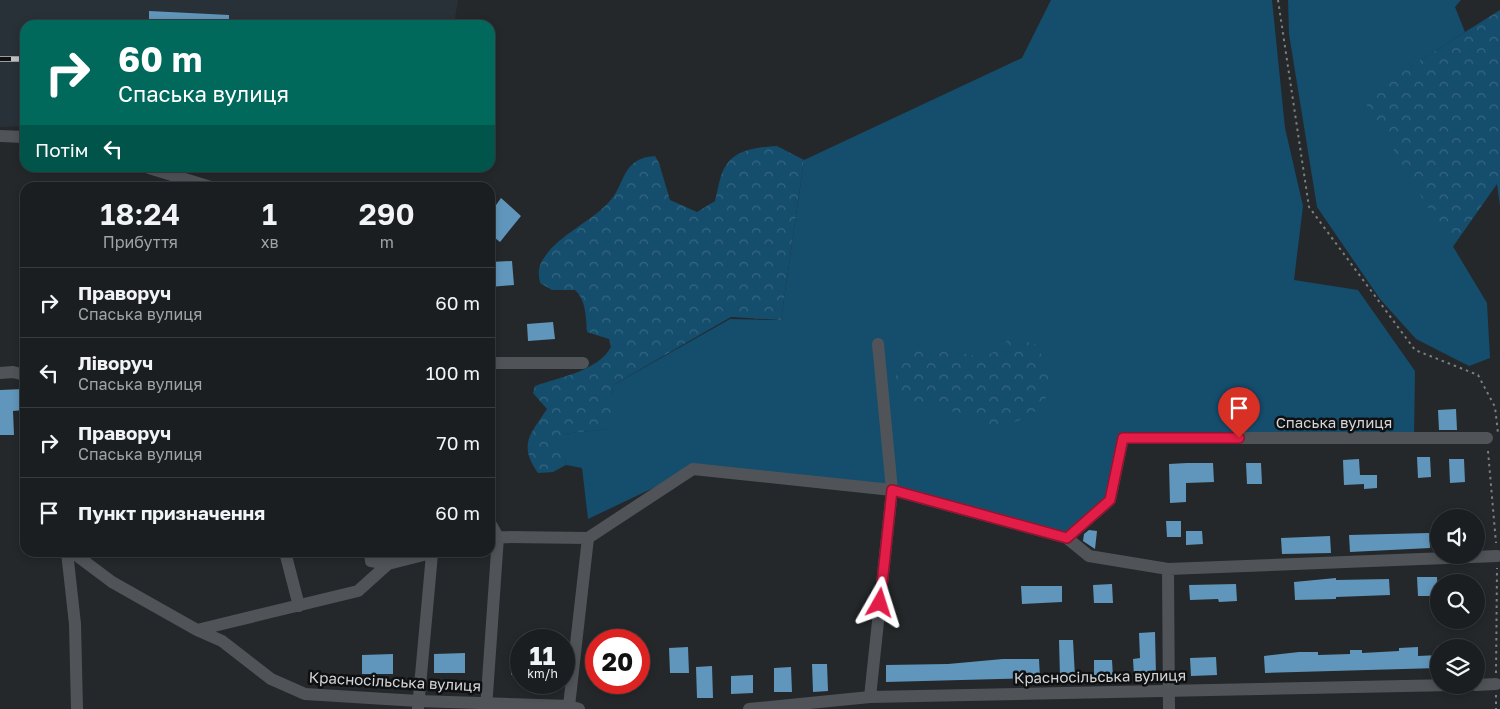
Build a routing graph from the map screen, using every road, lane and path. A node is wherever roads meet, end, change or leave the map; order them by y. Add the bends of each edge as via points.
1 (1278, 0) edge
2 (0, 136) edge
3 (20, 137) edge
4 (162, 172) edge
5 (194, 182) edge
6 (878, 344) dead end
7 (495, 363) edge
8 (583, 363) dead end
9 (0, 373) edge
10 (20, 374) edge
11 (1493, 437) junction
12 (892, 490) junction
13 (495, 538) edge
14 (588, 538) junction
15 (1067, 538) junction
16 (1497, 556) junction
17 (68, 557) edge
18 (79, 557) edge
19 (286, 557) edge
20 (371, 557) edge
21 (417, 557) edge
22 (434, 557) edge
23 (493, 557) edge
24 (388, 564) junction
25 (1168, 569) junction
26 (299, 606) junction
27 (197, 630) junction
28 (1496, 684) junction
29 (1430, 685) edge
30 (1485, 685) edge
31 (1169, 690) junction
32 (870, 697) junction
33 (418, 705) edge
34 (486, 705) edge
35 (574, 708) edge
36 (77, 709) edge
37 (749, 709) edge
38 (1169, 709) edge
39 (1496, 709) edge

1 - 11 path via 1309,207 1415,350 1478,375 1495,407
2 - 3 street
4 - 5 street
6 - 12 street
7 - 8 street
9 - 10 street
11 - 15 street, Спаська вулиця via 1123,438 1110,500
11 - 16 path
12 - 14 street via 693,468
12 - 15 street
12 - 32 street
13 - 14 street
14 - 35 street
15 - 25 street via 1089,556
16 - 25 street
16 - 28 path
17 - 36 street via 75,624
18 - 27 street, Красносільська вулиця via 112,582
19 - 26 street
20 - 24 street via 371,561
21 - 24 street
22 - 33 street
23 - 34 street
24 - 26 street via 358,592
25 - 31 street
26 - 27 street
27 - 33 street, Красносільська вулиця via 222,642 271,679 304,694
28 - 30 street
28 - 39 path
29 - 31 street, Красносільська вулиця
31 - 32 street, Красносільська вулиця
31 - 38 street
32 - 37 street, Красносільська вулиця
33 - 34 street, Красносільська вулиця
34 - 35 street, Красносільська вулиця

